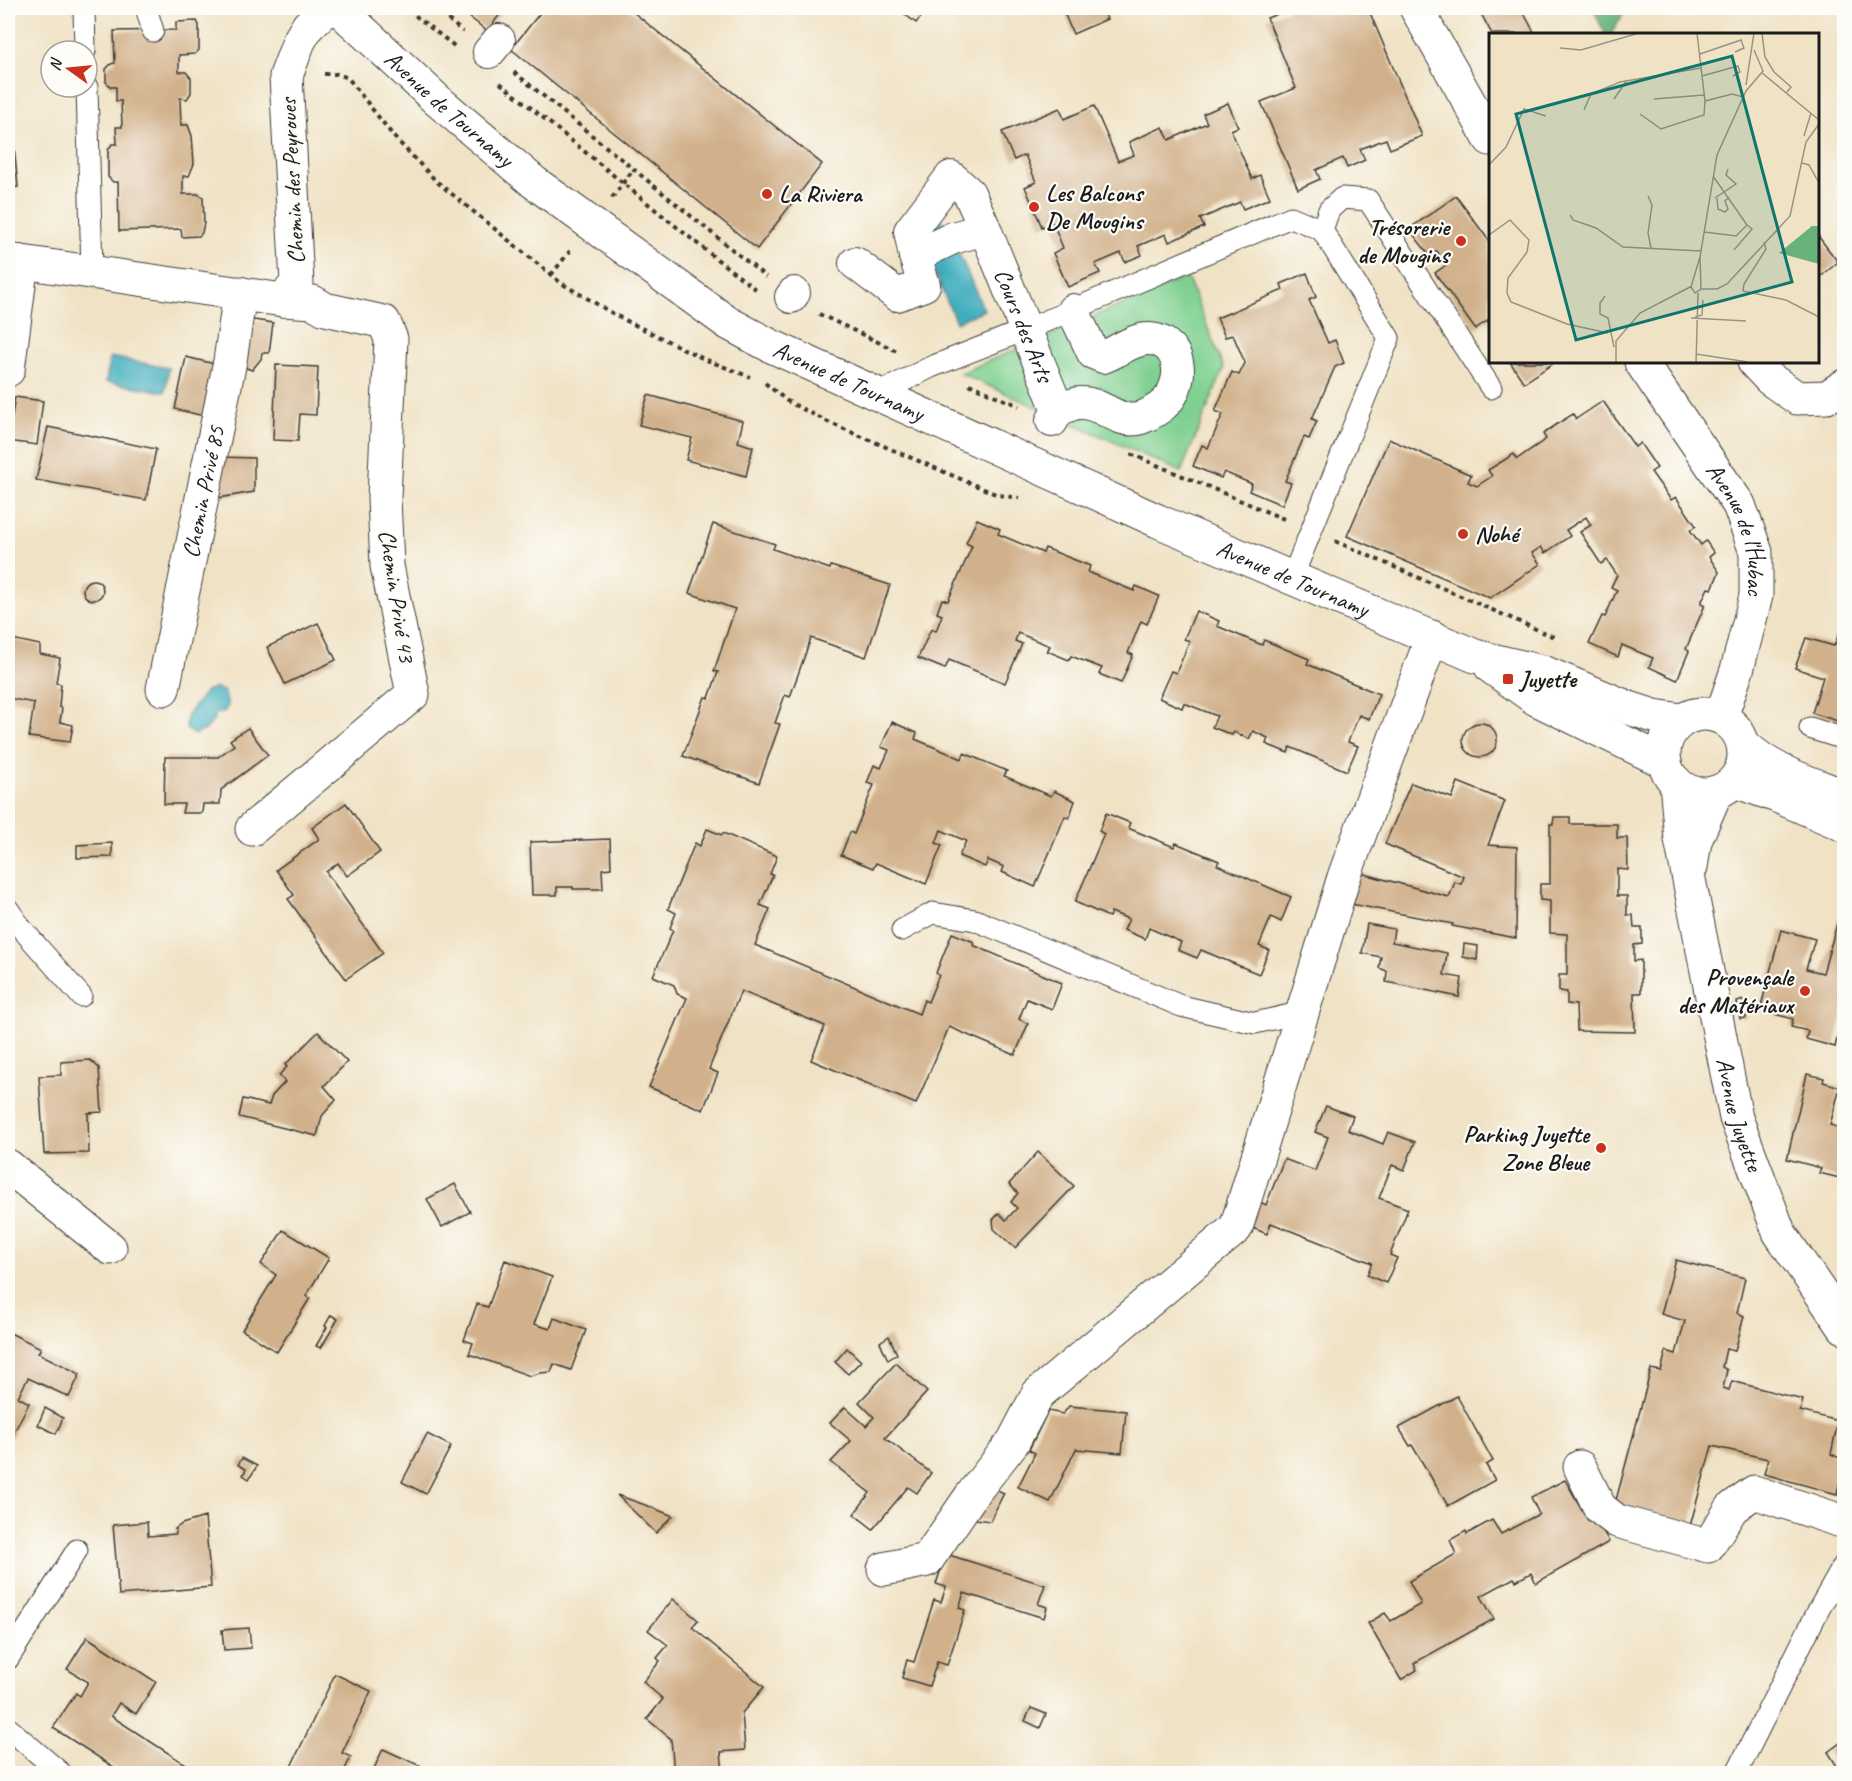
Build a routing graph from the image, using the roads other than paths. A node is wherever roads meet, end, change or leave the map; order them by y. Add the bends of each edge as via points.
1 (84, 8) edge
2 (147, 8) edge
3 (327, 8) edge
4 (338, 8) edge
5 (1416, 8) edge
6 (153, 31) dead end
7 (85, 39) edge
8 (87, 99) edge
9 (1489, 134) edge
10 (986, 229) junction
11 (1322, 230) junction
12 (920, 254) junction
13 (15, 261) edge
14 (855, 262) dead end
15 (92, 272) junction
16 (240, 293) junction
17 (283, 300) junction
18 (1073, 310) junction
19 (1025, 330) junction
20 (1642, 363) edge
21 (1756, 363) edge
22 (8, 370) edge
23 (1845, 386) edge
24 (1491, 388) dead end
25 (877, 394) junction
26 (1292, 578) junction
27 (1432, 637) junction
28 (1475, 656) junction
29 (162, 689) dead end
30 (1722, 717) junction
31 (1682, 720) junction
32 (1810, 728) dead end
33 (1845, 739) edge
34 (1744, 746) junction
35 (1671, 772) junction
36 (1725, 786) junction
37 (1845, 795) edge
38 (1845, 825) edge
39 (252, 829) dead end
40 (1689, 881) junction
41 (8, 909) edge
42 (902, 930) dead end
43 (81, 996) dead end
44 (1303, 1012) junction
45 (8, 1166) edge
46 (110, 1248) dead end
47 (1845, 1328) edge
48 (1580, 1467) dead end
49 (1845, 1520) edge
50 (76, 1550) dead end
51 (1845, 1564) edge
52 (884, 1569) dead end
53 (8, 1659) edge
54 (8, 1728) edge
55 (62, 1773) edge
56 (1736, 1773) edge

1 - 7 lane
2 - 6 lane
3 - 17 street, Chemin des Peyroues via 308,26 286,76 297,283
4 - 25 street, Avenue de Tournamy via 437,100 535,183 695,300 769,345
5 - 9 street
8 - 15 lane
10 - 12 street via 953,238
10 - 12 street, Cours des Arts via 969,193 951,177 910,231
10 - 19 street, Cours des Arts
11 - 18 lane via 1291,217
11 - 24 lane via 1329,210 1342,198 1368,200
11 - 26 lane via 1389,338
12 - 14 street, Cours des Arts via 924,285 897,295
13 - 15 street, Chemin des Peyroues
13 - 22 street
15 - 16 street, Chemin des Peyroues
16 - 17 street, Chemin des Peyroues
16 - 29 street, Chemin Privé 85 via 230,361
17 - 39 street, Chemin Privé 43 via 313,302 325,309 384,322 392,339 384,498 387,566 413,694
18 - 19 lane
18 - 19 street, Cours des Arts via 1093,353 1102,357 1132,342 1148,339 1171,349 1178,363 1177,377 1166,403 1129,420 1081,402 1055,415
19 - 25 lane via 931,367
20 - 30 street, Avenue de l'Hubac via 1739,505 1756,552 1756,596
21 - 23 street via 1770,379 1797,398 1827,397
25 - 26 street, Avenue de Tournamy
26 - 27 street, Avenue de Tournamy
27 - 28 street, Avenue de Tournamy
27 - 44 street via 1344,877
28 - 31 street, Avenue de Tournamy via 1543,672 1629,708
28 - 35 street, Avenue de Tournamy via 1536,699
30 - 31 street via 1708,713
30 - 34 street via 1736,729
31 - 35 street via 1673,728 1664,750
32 - 33 lane
34 - 36 street via 1742,770
34 - 37 street via 1787,774
35 - 36 street via 1688,790 1701,794
35 - 40 street, Avenue Juyette
36 - 38 street via 1777,796
36 - 40 street, Avenue Juyette via 1695,841
40 - 47 street, Avenue Juyette via 1736,1118 1779,1232
41 - 43 lane
42 - 44 lane via 933,913 975,920 1181,1006 1255,1023
44 - 52 street via 1236,1228 1038,1394 1013,1442 927,1560
45 - 46 street
48 - 49 street via 1600,1508 1617,1521 1708,1546 1732,1508 1755,1492
50 - 53 lane
51 - 56 lane
54 - 55 lane

